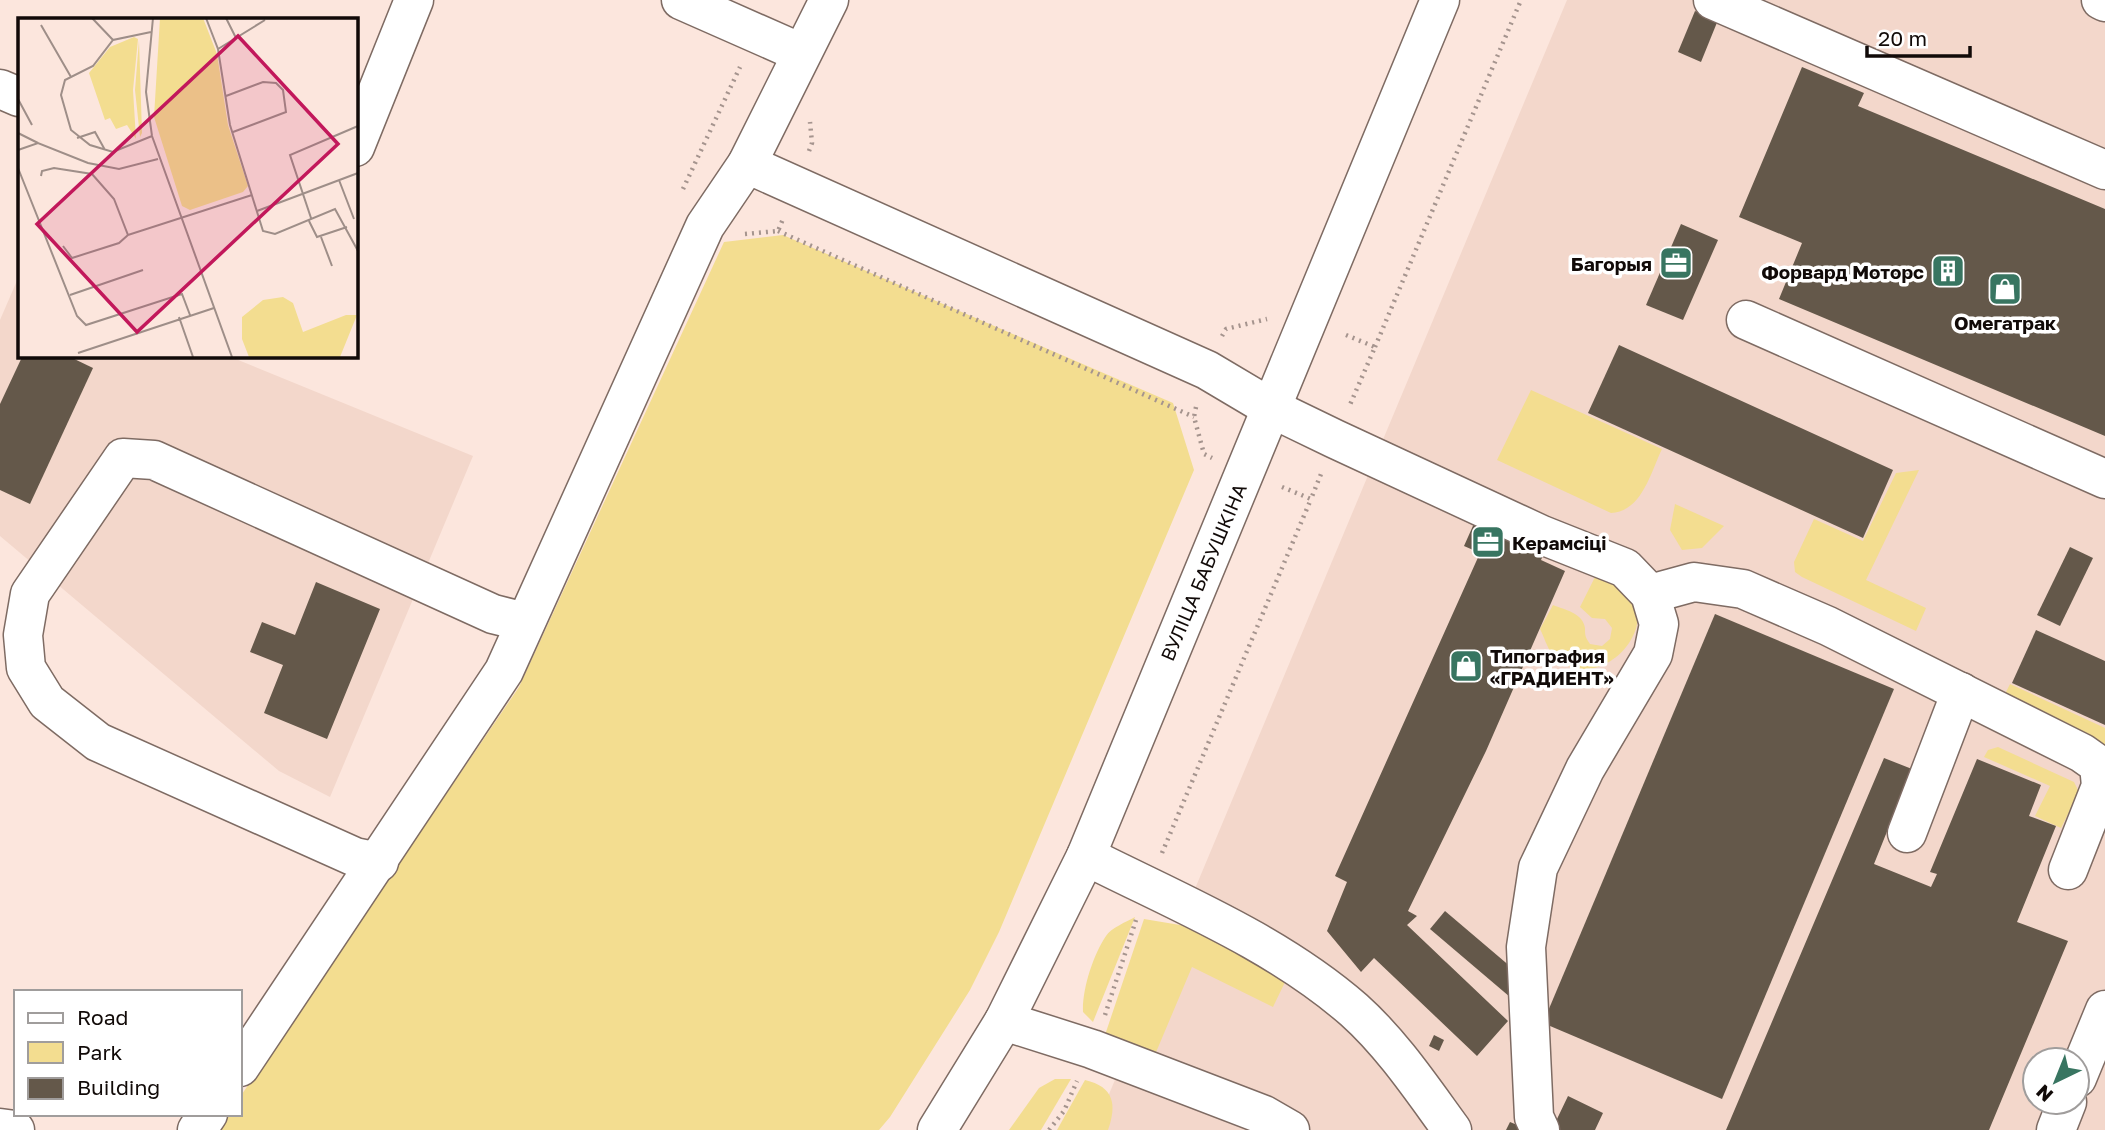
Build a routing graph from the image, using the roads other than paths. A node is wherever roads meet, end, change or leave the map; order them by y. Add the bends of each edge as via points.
1 (414, 0) edge
2 (681, 0) edge
3 (829, 0) edge
4 (1440, 0) edge
5 (1713, 0) edge
6 (801, 53) junction
7 (0, 89) edge
8 (18, 97) edge
9 (357, 142) edge
10 (747, 164) junction
11 (2105, 170) edge
12 (1746, 320) dead end
13 (1271, 408) junction
14 (2105, 479) edge
15 (1650, 594) junction
16 (525, 622) junction
17 (1961, 692) junction
18 (1907, 833) dead end
19 (1086, 856) junction
20 (379, 862) junction
21 (2068, 870) dead end
22 (2105, 1010) edge
23 (1004, 1021) junction
24 (2090, 1046) edge
25 (242, 1064) edge
26 (0, 1128) edge
27 (15, 1130) edge
28 (937, 1130) edge
29 (1290, 1130) edge
30 (1452, 1130) edge
31 (1539, 1130) edge

1 - 9 street
2 - 6 street
3 - 6 street
4 - 13 street, ВУЛІЦА БАБУШКІНА
5 - 11 street
6 - 10 street
7 - 8 street
10 - 13 street via 1207,370
10 - 16 street via 705,226
12 - 14 street
13 - 15 street via 1542,535 1625,568
13 - 19 street, ВУЛІЦА БАБУШКІНА
15 - 17 street via 1694,582 1743,589
15 - 31 street via 1659,624 1653,654 1585,769 1538,868 1526,947 1534,1117
16 - 20 street via 505,671
16 - 20 street via 493,614 154,460 123,458 30,594 23,635 26,668 47,702 98,742 355,857
17 - 18 street
17 - 21 street via 2099,765 2101,786
19 - 23 street, ВУЛІЦА БАБУШКІНА
19 - 30 street via 1284,956 1354,1011 1409,1071
20 - 25 street
22 - 24 street
23 - 28 street, ВУЛІЦА БАБУШКІНА
23 - 29 street via 1091,1049 1264,1115
26 - 27 street

